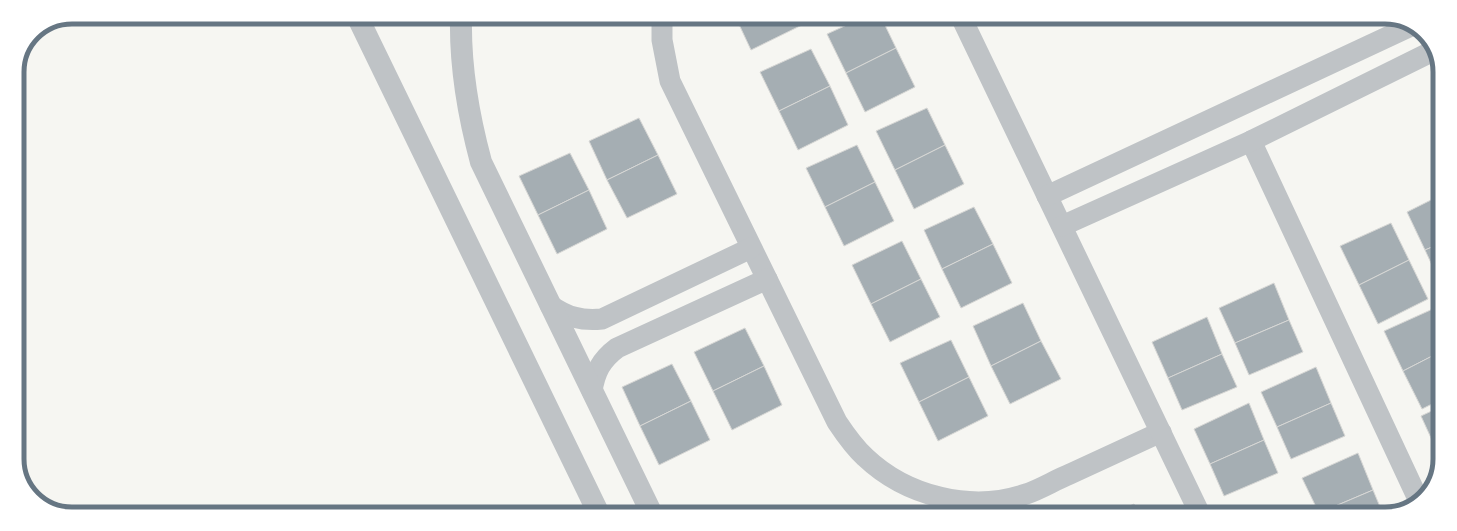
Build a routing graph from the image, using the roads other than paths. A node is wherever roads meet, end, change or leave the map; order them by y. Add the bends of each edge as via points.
1 (361, 24) edge
2 (461, 24) edge
3 (662, 24) edge
4 (964, 24) edge
5 (1405, 29) edge
6 (1429, 53) edge
7 (1251, 141) junction
8 (1048, 196) junction
9 (1062, 226) junction
10 (752, 248) junction
11 (767, 278) junction
12 (550, 305) junction
13 (592, 391) junction
14 (1161, 432) junction
15 (1416, 495) edge
16 (596, 507) edge
17 (649, 507) edge
18 (1197, 507) edge

1 - 16 street
2 - 12 street via 464,84 481,162
3 - 10 street via 662,40 670,81
4 - 8 street
5 - 8 street
6 - 7 street
7 - 9 street
7 - 15 street
8 - 9 street
9 - 14 street
10 - 11 street
10 - 12 street via 602,319 587,321 573,318
11 - 13 street via 617,348 606,356 599,366
11 - 14 street via 837,422 849,440 882,471 921,492 942,498 970,501 1005,499 1025,494
12 - 13 street
13 - 17 street
14 - 18 street

